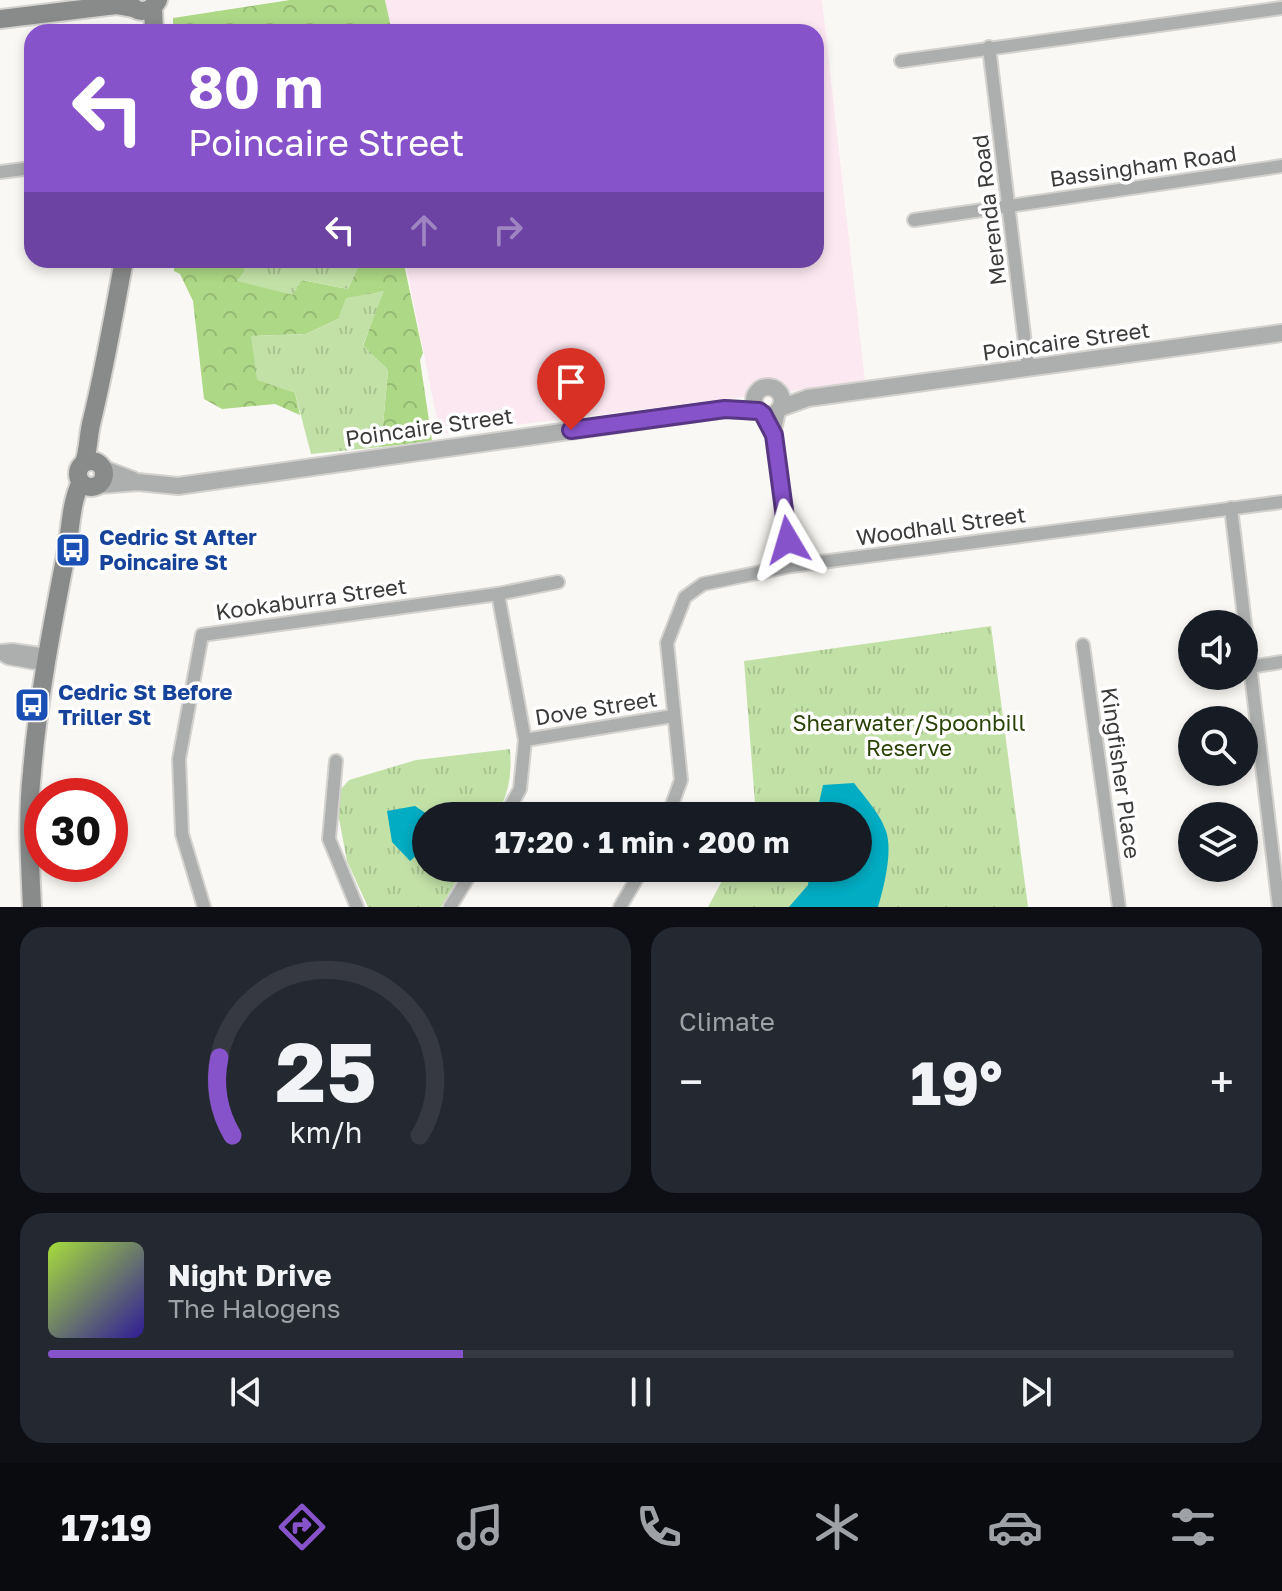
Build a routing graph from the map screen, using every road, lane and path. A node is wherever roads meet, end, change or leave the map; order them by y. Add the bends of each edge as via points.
1 (85, 0) edge
2 (147, 4) edge
3 (1282, 8) edge
4 (0, 11) edge
5 (0, 19) edge
6 (145, 24) edge
7 (152, 24) edge
8 (989, 47) junction
9 (901, 61) dead end
10 (1282, 166) edge
11 (24, 169) edge
12 (0, 172) edge
13 (1009, 205) junction
14 (914, 220) dead end
15 (122, 268) edge
16 (1282, 333) edge
17 (1028, 368) junction
18 (772, 407) junction
19 (725, 409) junction
20 (93, 475) junction
21 (1282, 502) edge
22 (1231, 508) junction
23 (791, 566) junction
24 (558, 582) dead end
25 (498, 594) junction
26 (1243, 610) edge
27 (1083, 645) dead end
28 (0, 652) edge
29 (46, 660) junction
30 (1282, 662) edge
31 (1258, 666) edge
32 (1253, 690) edge
33 (673, 716) junction
34 (525, 740) junction
35 (336, 761) dead end
36 (513, 802) edge
37 (673, 802) edge
38 (1275, 822) edge
39 (465, 882) edge
40 (635, 882) edge
41 (32, 907) edge
42 (204, 907) edge
43 (357, 907) edge
44 (450, 907) edge
45 (620, 907) edge
46 (1119, 907) edge
47 (1279, 907) edge

1 - 4 main road
2 - 5 main road
2 - 6 main road
2 - 7 main road
3 - 8 street
8 - 9 street
8 - 13 street, Merenda Road
10 - 13 street, Bassingham Road
11 - 12 street
13 - 14 street, Bassingham Road
13 - 17 street, Merenda Road
15 - 20 main road via 97,403
16 - 17 street, Poincaire Street
17 - 18 street, Poincaire Street
18 - 19 street, Poincaire Street
18 - 19 street, Poincaire Street via 755,401 758,392
18 - 23 street
19 - 20 street, Poincaire Street via 178,486
20 - 29 main road via 71,531
21 - 22 street, Woodhall Street
22 - 23 street, Woodhall Street
22 - 26 street
23 - 33 street, Woodhall Street via 703,584 685,597 667,643
24 - 25 street, Kookaburra Street
25 - 34 street
25 - 42 street, Kookaburra Street via 202,635 179,759 182,834
27 - 46 street, Kingfisher Place
28 - 29 street via 8,658
29 - 41 main road via 32,772
30 - 31 street
32 - 38 street
33 - 34 street, Dove Street
33 - 37 street, Woodhall Street via 681,780
34 - 36 street via 520,789
35 - 43 street via 329,839
38 - 47 street
39 - 44 street
40 - 45 street

